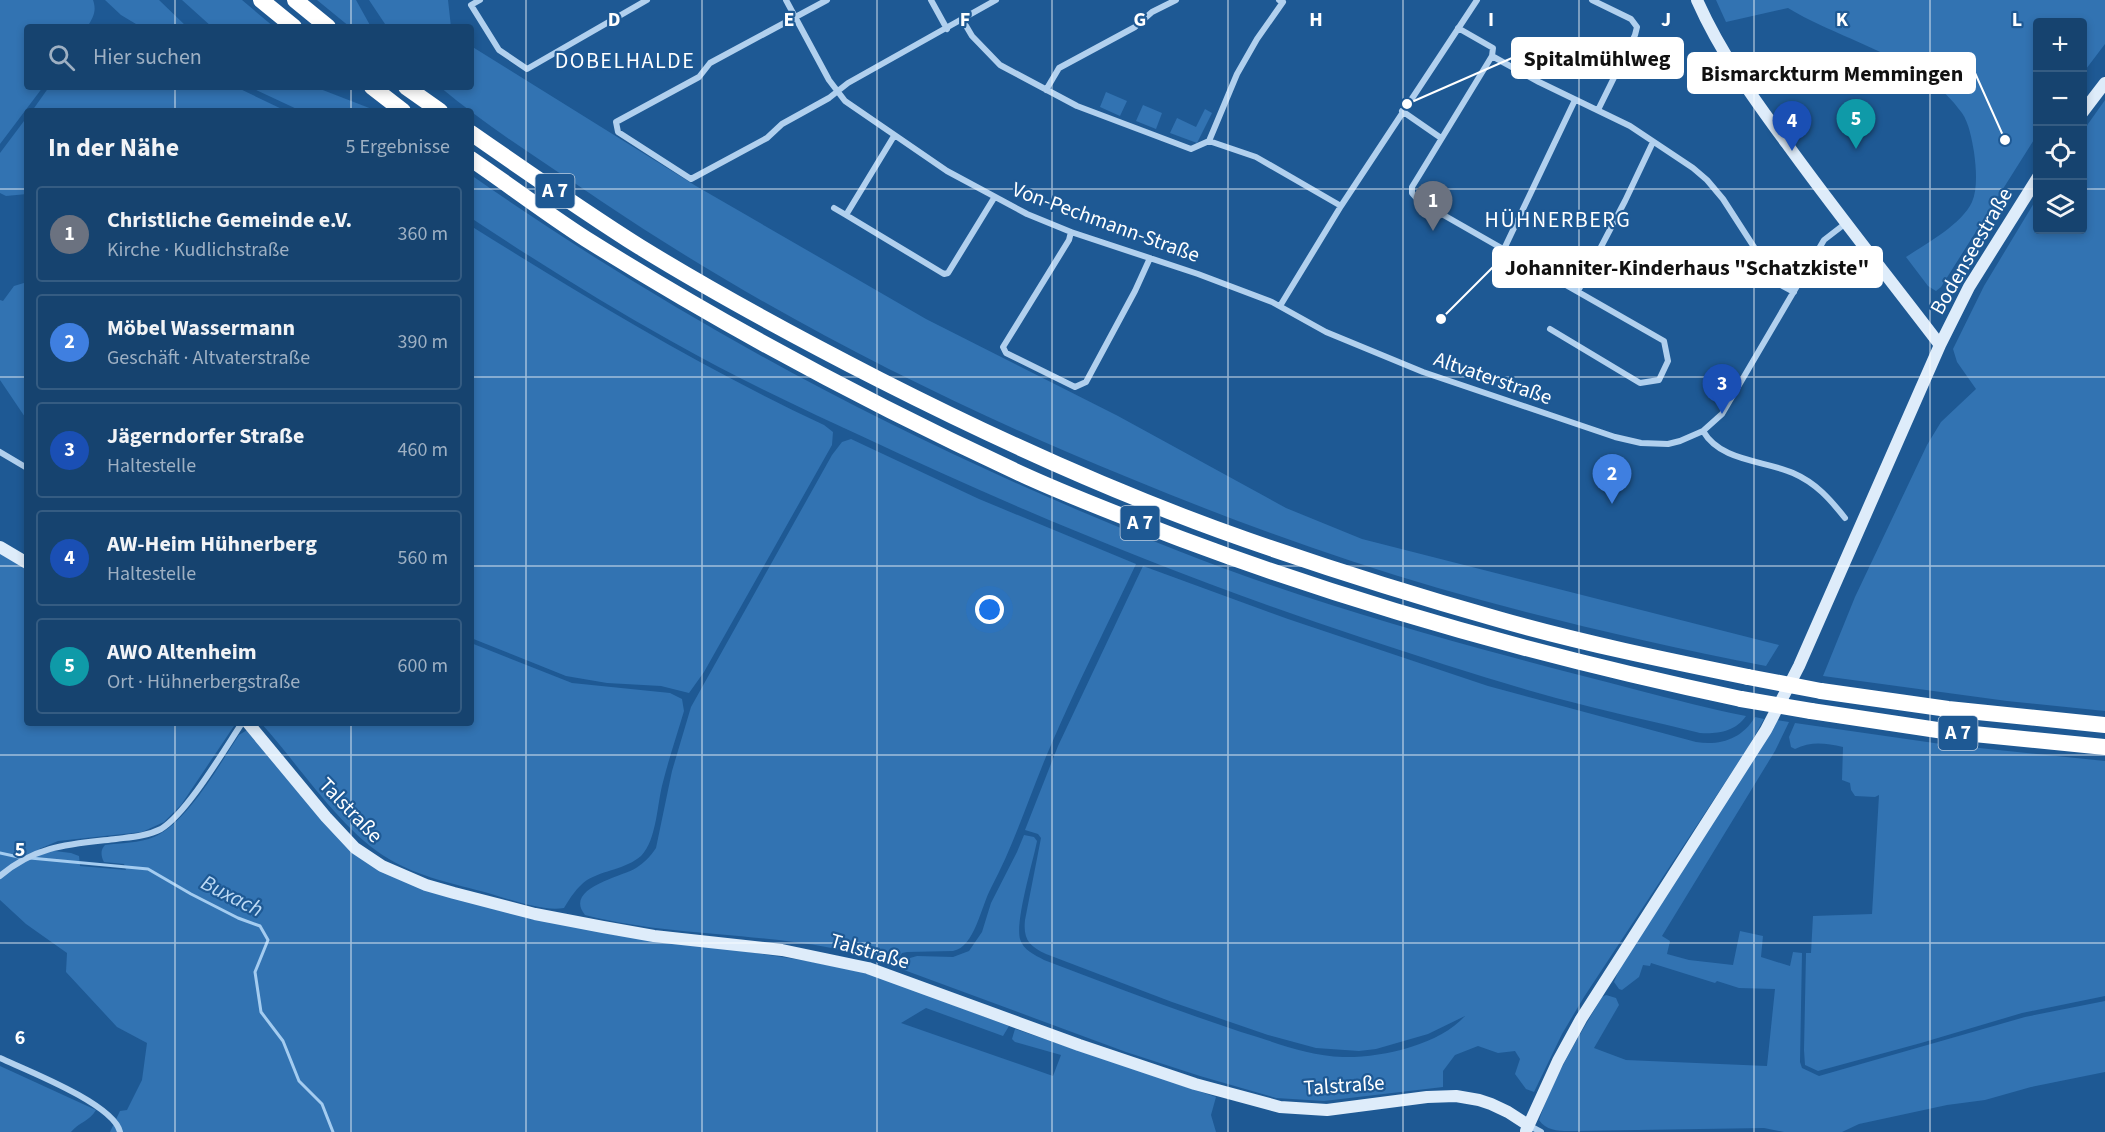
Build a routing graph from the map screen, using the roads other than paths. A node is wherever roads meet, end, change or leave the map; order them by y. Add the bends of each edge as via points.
1 (261, 0) edge
2 (295, 0) edge
3 (480, 0) edge
4 (647, 0) edge
5 (786, 0) edge
6 (827, 0) edge
7 (931, 0) edge
8 (996, 0) edge
9 (1176, 0) edge
10 (1279, 0) edge
11 (1477, 0) edge
12 (1592, 0) edge
13 (1697, 0) edge
14 (795, 17) junction
15 (962, 18) junction
16 (290, 24) edge
17 (324, 24) edge
18 (1458, 28) junction
19 (947, 29) junction
20 (1492, 56) junction
21 (2105, 83) edge
22 (376, 90) edge
23 (410, 90) edge
24 (1046, 90) junction
25 (836, 92) junction
26 (1575, 100) junction
27 (2087, 106) edge
28 (399, 108) edge
29 (436, 108) edge
30 (1598, 110) junction
31 (1402, 111) junction
32 (474, 136) edge
33 (894, 136) junction
34 (1441, 138) junction
35 (1209, 141) junction
36 (1653, 142) junction
37 (474, 161) edge
38 (2035, 180) edge
39 (994, 198) junction
40 (1341, 206) junction
41 (834, 208) dead end
42 (846, 214) junction
43 (1846, 223) junction
44 (1071, 232) junction
45 (1504, 249) junction
46 (1149, 258) junction
47 (1578, 291) junction
48 (1794, 292) junction
49 (1280, 306) junction
50 (1550, 329) dead end
51 (1940, 345) junction
52 (1702, 431) junction
53 (0, 452) edge
54 (24, 466) edge
55 (1845, 518) dead end
56 (0, 547) edge
57 (24, 561) edge
58 (240, 726) edge
59 (250, 726) edge
60 (2105, 726) edge
61 (2105, 747) edge
62 (0, 876) edge
63 (0, 1058) edge
64 (1526, 1129) edge
65 (120, 1132) edge
66 (1541, 1132) edge

1 - 16 highway
2 - 17 highway
3 - 4 street via 471,5 499,50 527,69
5 - 14 street, Von-Pechmann-Straße
6 - 14 street
7 - 19 street
8 - 15 street
9 - 24 street via 1059,68
10 - 35 street via 1283,2 1237,74
11 - 18 street
12 - 30 street via 1631,19 1637,27
13 - 43 street via 1715,38 1751,94
14 - 25 street, Von-Pechmann-Straße
14 - 25 street via 710,63 699,77 616,122 618,132 691,179 767,138
15 - 19 street
15 - 24 street via 972,36 1000,65
18 - 20 street via 1493,48
18 - 31 street
19 - 25 street
20 - 26 street
20 - 34 street
21 - 27 street
22 - 28 highway
23 - 29 highway
24 - 35 street via 1077,106 1191,149
25 - 33 street, Von-Pechmann-Straße
26 - 30 street
26 - 45 street
30 - 36 street
31 - 34 street
31 - 40 street
32 - 60 highway, A 7, bridge via 639,246 733,302 925,403 1020,448 1244,539 1470,611 1639,654 1821,691
33 - 39 street, Von-Pechmann-Straße
33 - 42 street
34 - 45 street via 1412,193 1419,201
35 - 40 street via 1256,157
36 - 47 street
36 - 48 street via 1707,180 1774,278
37 - 61 highway, A 7, bridge via 584,237 844,388 1041,482 1252,565 1379,608 1632,676 1741,699 1944,731
38 - 51 street, Bodenseestraße via 1969,287
39 - 42 street via 944,274
39 - 44 street, Von-Pechmann-Straße
40 - 49 street
41 - 42 street
43 - 48 street via 1824,240
43 - 51 street
44 - 46 street, Von-Pechmann-Straße
44 - 46 street via 1003,347 1006,353 1075,387 1086,382
45 - 47 street
46 - 49 street, Von-Pechmann-Straße
47 - 50 street via 1664,341 1668,361 1659,380 1640,382
48 - 52 street via 1722,414
49 - 52 street, Altvaterstraße via 1326,332 1423,372 1615,437 1668,444
51 - 64 street, Bodenseestraße via 1799,666 1766,730 1581,1019
52 - 55 street via 1725,451 1791,472 1813,484
53 - 54 street
56 - 57 street
58 - 62 street via 188,802 161,828 143,835 64,845 32,854
59 - 64 street, Talstraße via 355,848 382,866 445,890 603,927 782,950 868,968 1089,1049 1280,1107 1327,1110 1456,1096 1508,1112
63 - 65 street via 90,1101 109,1115
64 - 66 street

